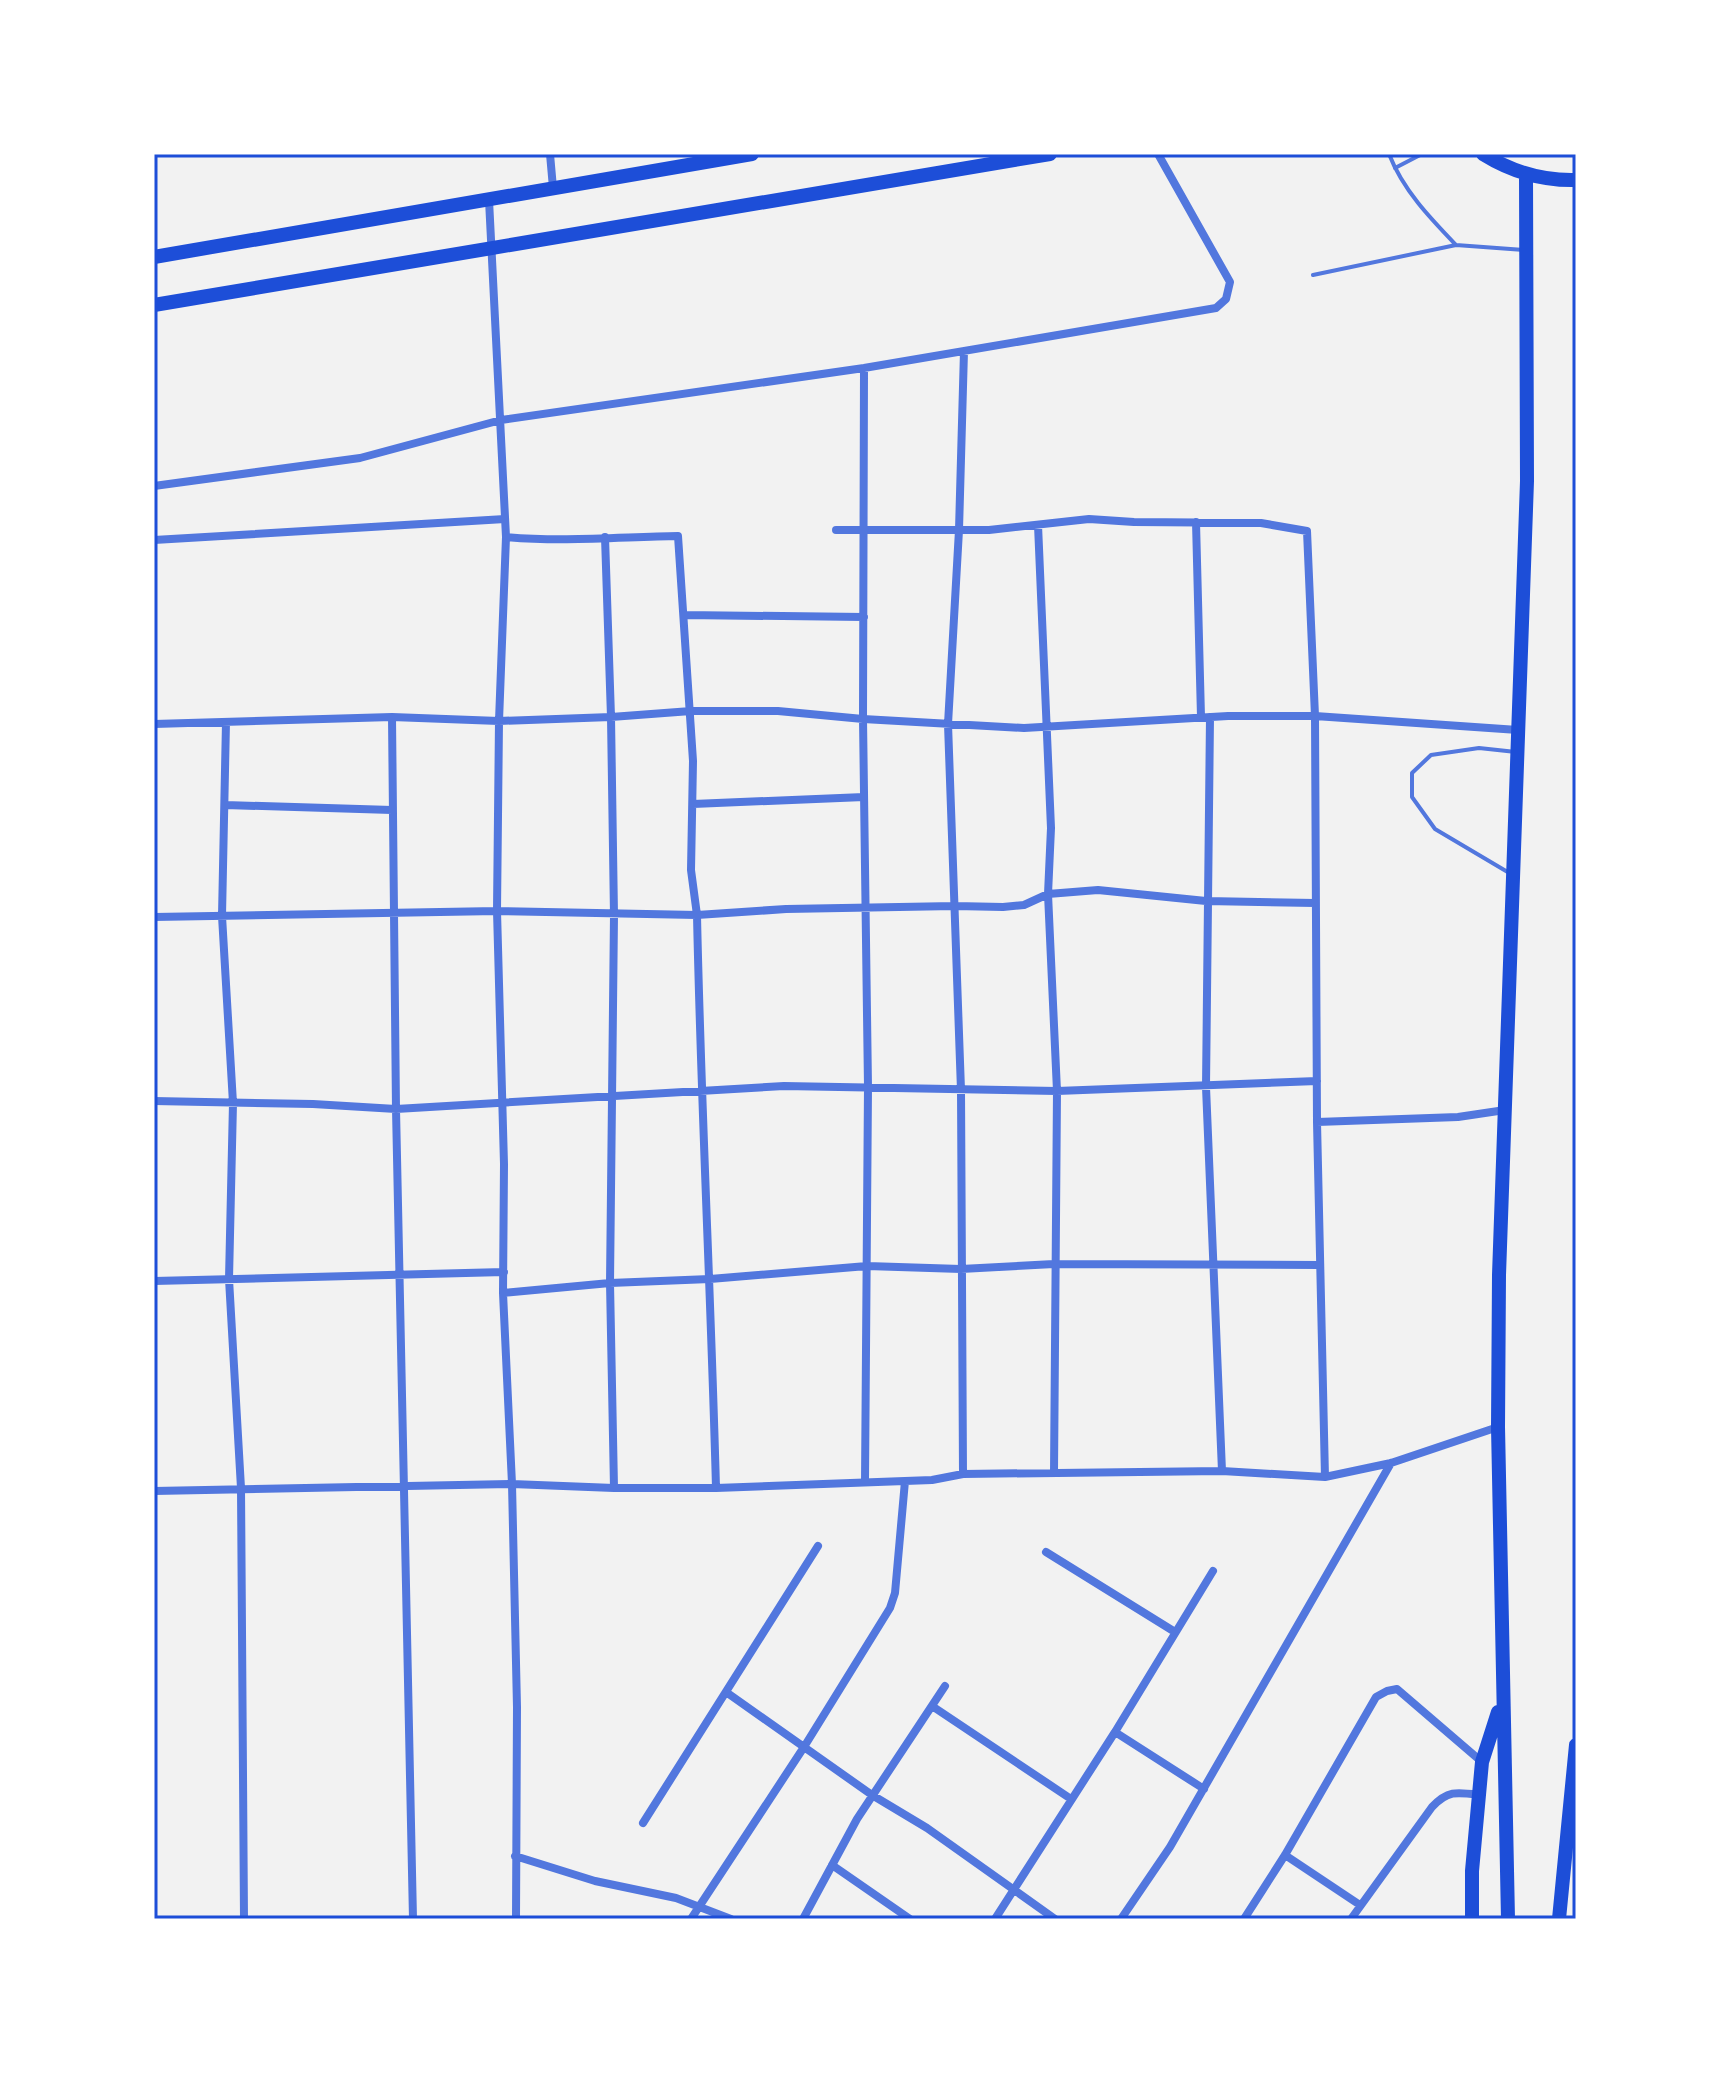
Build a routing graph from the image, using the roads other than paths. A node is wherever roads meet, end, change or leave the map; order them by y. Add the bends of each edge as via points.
1 (550, 154) edge
2 (752, 154) edge
3 (1050, 154) edge
4 (1158, 154) edge
5 (1389, 154) edge
6 (1422, 154) edge
7 (1483, 154) edge
8 (1395, 168) junction
9 (1526, 175) junction
10 (1576, 180) edge
11 (553, 189) junction
12 (489, 200) junction
13 (1456, 245) junction
14 (493, 247) junction
15 (1526, 250) junction
16 (154, 257) edge
17 (1313, 275) dead end
18 (154, 305) edge
19 (964, 351) junction
20 (864, 368) junction
21 (501, 420) junction
22 (154, 486) edge
23 (505, 519) junction
24 (1196, 522) junction
25 (1038, 525) junction
26 (836, 530) dead end
27 (865, 530) junction
28 (959, 530) junction
29 (506, 537) junction
30 (605, 537) junction
31 (154, 540) edge
32 (684, 615) junction
33 (864, 617) junction
34 (691, 711) junction
35 (1315, 716) junction
36 (392, 717) junction
37 (611, 717) junction
38 (1205, 717) junction
39 (863, 719) junction
40 (499, 721) junction
41 (226, 722) junction
42 (154, 724) edge
43 (948, 724) junction
44 (1047, 726) junction
45 (1518, 730) junction
46 (1518, 752) junction
47 (864, 797) junction
48 (693, 804) junction
49 (225, 805) junction
50 (392, 810) junction
51 (1513, 875) junction
52 (1048, 894) junction
53 (1206, 901) junction
54 (1315, 903) junction
55 (955, 906) junction
56 (865, 909) junction
57 (497, 911) junction
58 (393, 913) junction
59 (614, 915) junction
60 (697, 915) junction
61 (222, 916) junction
62 (154, 917) edge
63 (1317, 1081) junction
64 (868, 1087) junction
65 (1206, 1087) junction
66 (961, 1090) junction
67 (701, 1091) junction
68 (1057, 1091) junction
69 (613, 1095) junction
70 (154, 1101) edge
71 (233, 1103) junction
72 (503, 1104) junction
73 (396, 1109) junction
74 (1505, 1110) junction
75 (1317, 1122) junction
76 (1054, 1264) junction
77 (1213, 1264) junction
78 (1320, 1265) junction
79 (867, 1266) junction
80 (961, 1269) junction
81 (504, 1272) junction
82 (401, 1275) junction
83 (229, 1279) junction
84 (710, 1279) junction
85 (154, 1281) edge
86 (610, 1283) junction
87 (503, 1293) junction
88 (1498, 1427) junction
89 (1391, 1463) junction
90 (1222, 1471) junction
91 (1054, 1473) junction
92 (963, 1474) junction
93 (1325, 1477) junction
94 (905, 1481) junction
95 (865, 1482) junction
96 (512, 1484) junction
97 (405, 1485) junction
98 (241, 1488) junction
99 (614, 1488) junction
100 (716, 1488) junction
101 (154, 1491) edge
102 (818, 1546) dead end
103 (1046, 1552) dead end
104 (1213, 1571) dead end
105 (1175, 1632) junction
106 (945, 1686) dead end
107 (726, 1692) junction
108 (1501, 1701) junction
109 (932, 1706) junction
110 (1115, 1732) junction
111 (1576, 1745) edge
112 (804, 1747) junction
113 (1482, 1762) junction
114 (1204, 1789) junction
115 (872, 1795) junction
116 (1480, 1795) junction
117 (1071, 1799) junction
118 (643, 1823) dead end
119 (1285, 1855) junction
120 (515, 1856) junction
121 (832, 1865) junction
122 (1014, 1892) junction
123 (1360, 1905) junction
124 (698, 1908) junction
125 (244, 1919) edge
126 (413, 1919) edge
127 (516, 1919) edge
128 (691, 1919) edge
129 (731, 1919) edge
130 (803, 1919) edge
131 (910, 1919) edge
132 (995, 1919) edge
133 (1055, 1919) edge
134 (1121, 1919) edge
135 (1244, 1919) edge
136 (1351, 1919) edge
137 (1472, 1919) edge
138 (1508, 1919) edge
139 (1559, 1919) edge

1 - 11 street
2 - 11 main road
3 - 14 main road
4 - 19 street via 1230,282 1226,299 1216,308
5 - 8 lane
6 - 8 lane
7 - 9 main road
8 - 13 lane via 1425,213
9 - 10 main road
9 - 15 main road
11 - 12 main road
12 - 14 street
12 - 16 main road
13 - 15 lane
13 - 17 lane
14 - 18 main road
14 - 21 street
15 - 45 main road via 1527,481
19 - 20 street
19 - 28 street
20 - 21 street
20 - 27 street
21 - 22 street via 360,458
21 - 23 street
23 - 29 street
23 - 31 street
24 - 25 street via 1089,519
24 - 35 street via 1261,523 1307,531
24 - 38 street
25 - 28 street
25 - 44 street
26 - 27 street
27 - 28 street
27 - 33 street
28 - 43 street
29 - 30 street
29 - 40 street
30 - 32 street via 678,536
30 - 37 street
32 - 33 street
32 - 34 street
33 - 39 street
34 - 37 street
34 - 39 street via 778,711
34 - 48 street
35 - 38 street
35 - 45 street
35 - 54 street
36 - 40 street
36 - 41 street
36 - 50 street
37 - 40 street
37 - 59 street
38 - 44 street
38 - 53 street
39 - 43 street
39 - 47 street
40 - 57 street
41 - 42 street
41 - 49 street
43 - 44 street
43 - 55 street
44 - 52 street
45 - 46 main road
46 - 51 main road
46 - 51 lane via 1479,748 1431,755 1412,773 1412,797 1435,829
47 - 48 street
47 - 56 street
48 - 60 street via 691,870
49 - 50 street
49 - 61 street
50 - 58 street
51 - 74 main road
52 - 53 street via 1098,890
52 - 55 street via 1024,905
52 - 68 street
53 - 54 street
53 - 65 street
54 - 63 street
55 - 56 street
55 - 66 street
56 - 60 street
56 - 64 street
57 - 58 street
57 - 59 street
57 - 72 street
58 - 61 street
58 - 73 street
59 - 60 street
59 - 69 street
60 - 67 street
61 - 62 street
61 - 71 street
63 - 65 street
63 - 75 street
64 - 66 street
64 - 67 street
64 - 79 street
65 - 68 street
65 - 77 street
66 - 68 street
66 - 80 street
67 - 69 street
67 - 84 street
68 - 76 street
69 - 72 street
69 - 86 street
70 - 71 street
71 - 73 street
71 - 83 street
72 - 73 street
72 - 81 street
73 - 82 street
74 - 75 street
74 - 88 main road
75 - 78 street
76 - 77 street
76 - 80 street
76 - 91 street
77 - 78 street
77 - 90 street
78 - 93 street
79 - 80 street
79 - 84 street
79 - 95 street
80 - 92 street
81 - 82 street
81 - 87 street
82 - 83 street
82 - 97 street
83 - 85 street
83 - 98 street
84 - 86 street
84 - 100 street
86 - 87 street
86 - 99 street
87 - 96 street
88 - 89 street
88 - 108 main road
89 - 93 street
89 - 114 street
90 - 91 street
90 - 93 street
91 - 92 street
92 - 94 street
94 - 95 street
94 - 112 street via 890,1608
95 - 100 street
96 - 97 street
96 - 99 street
96 - 120 street
97 - 98 street
97 - 126 street
98 - 101 street
98 - 125 street
99 - 100 street
102 - 107 street
103 - 105 street
104 - 105 street
105 - 110 street
106 - 109 street
107 - 112 street
107 - 118 street
108 - 113 main road
108 - 138 main road
109 - 115 street
109 - 117 street
110 - 114 street
110 - 117 street
111 - 139 main road
112 - 115 street
112 - 124 street
113 - 116 main road
113 - 119 street via 1397,1689 1387,1691 1376,1697
114 - 134 street
115 - 121 street
115 - 122 street
116 - 123 street via 1443,1796
116 - 137 main road
117 - 122 street
119 - 123 street
119 - 135 street
120 - 124 street
120 - 127 street
121 - 130 street
121 - 131 street
122 - 132 street
122 - 133 street
123 - 136 street
124 - 128 street
124 - 129 street

